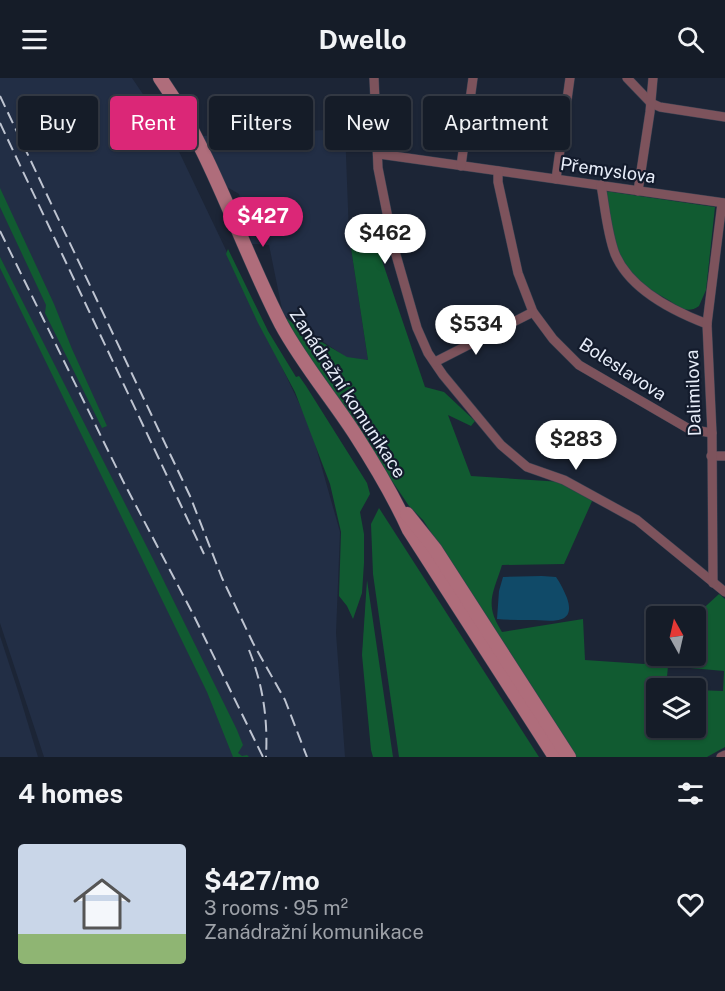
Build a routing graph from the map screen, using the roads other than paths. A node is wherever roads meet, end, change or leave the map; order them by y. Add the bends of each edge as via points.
1 (160, 78) edge
2 (374, 78) edge
3 (473, 78) edge
4 (570, 78) edge
5 (627, 78) edge
6 (653, 78) edge
7 (651, 103) junction
8 (725, 117) edge
9 (379, 154) junction
10 (461, 166) junction
11 (498, 171) junction
12 (556, 178) junction
13 (601, 185) junction
14 (638, 191) junction
15 (724, 203) edge
16 (533, 312) junction
17 (707, 324) junction
18 (435, 362) junction
19 (712, 433) junction
20 (711, 456) junction
21 (725, 456) edge
22 (396, 501) junction
23 (713, 583) junction
24 (725, 592) edge
25 (555, 757) edge
26 (569, 757) edge

1 - 22 main road, Zanádražní komunikace via 190,128 282,327
2 - 9 street
3 - 10 street
4 - 12 street
5 - 7 street
6 - 7 street
7 - 8 street
7 - 14 street
9 - 10 street, Přemyslova
9 - 18 street via 394,248 417,328
10 - 11 street, Přemyslova
11 - 12 street, Přemyslova
11 - 16 street, Boleslavova via 518,273
12 - 13 street, Přemyslova
13 - 14 street, Přemyslova
13 - 17 street via 614,249 627,273 662,301
14 - 15 street, Přemyslova
15 - 17 street, Dalimilova
16 - 18 street
16 - 19 street, Boleslavova via 579,365 689,429
17 - 19 street, Dalimilova
18 - 23 street via 501,445 527,467 564,480 637,520
19 - 20 street, Dalimilova
20 - 21 street
20 - 23 street, Dalimilova
22 - 25 main road, Zanádražní komunikace via 409,530
22 - 26 main road, Zanádražní komunikace via 435,549
23 - 24 street

